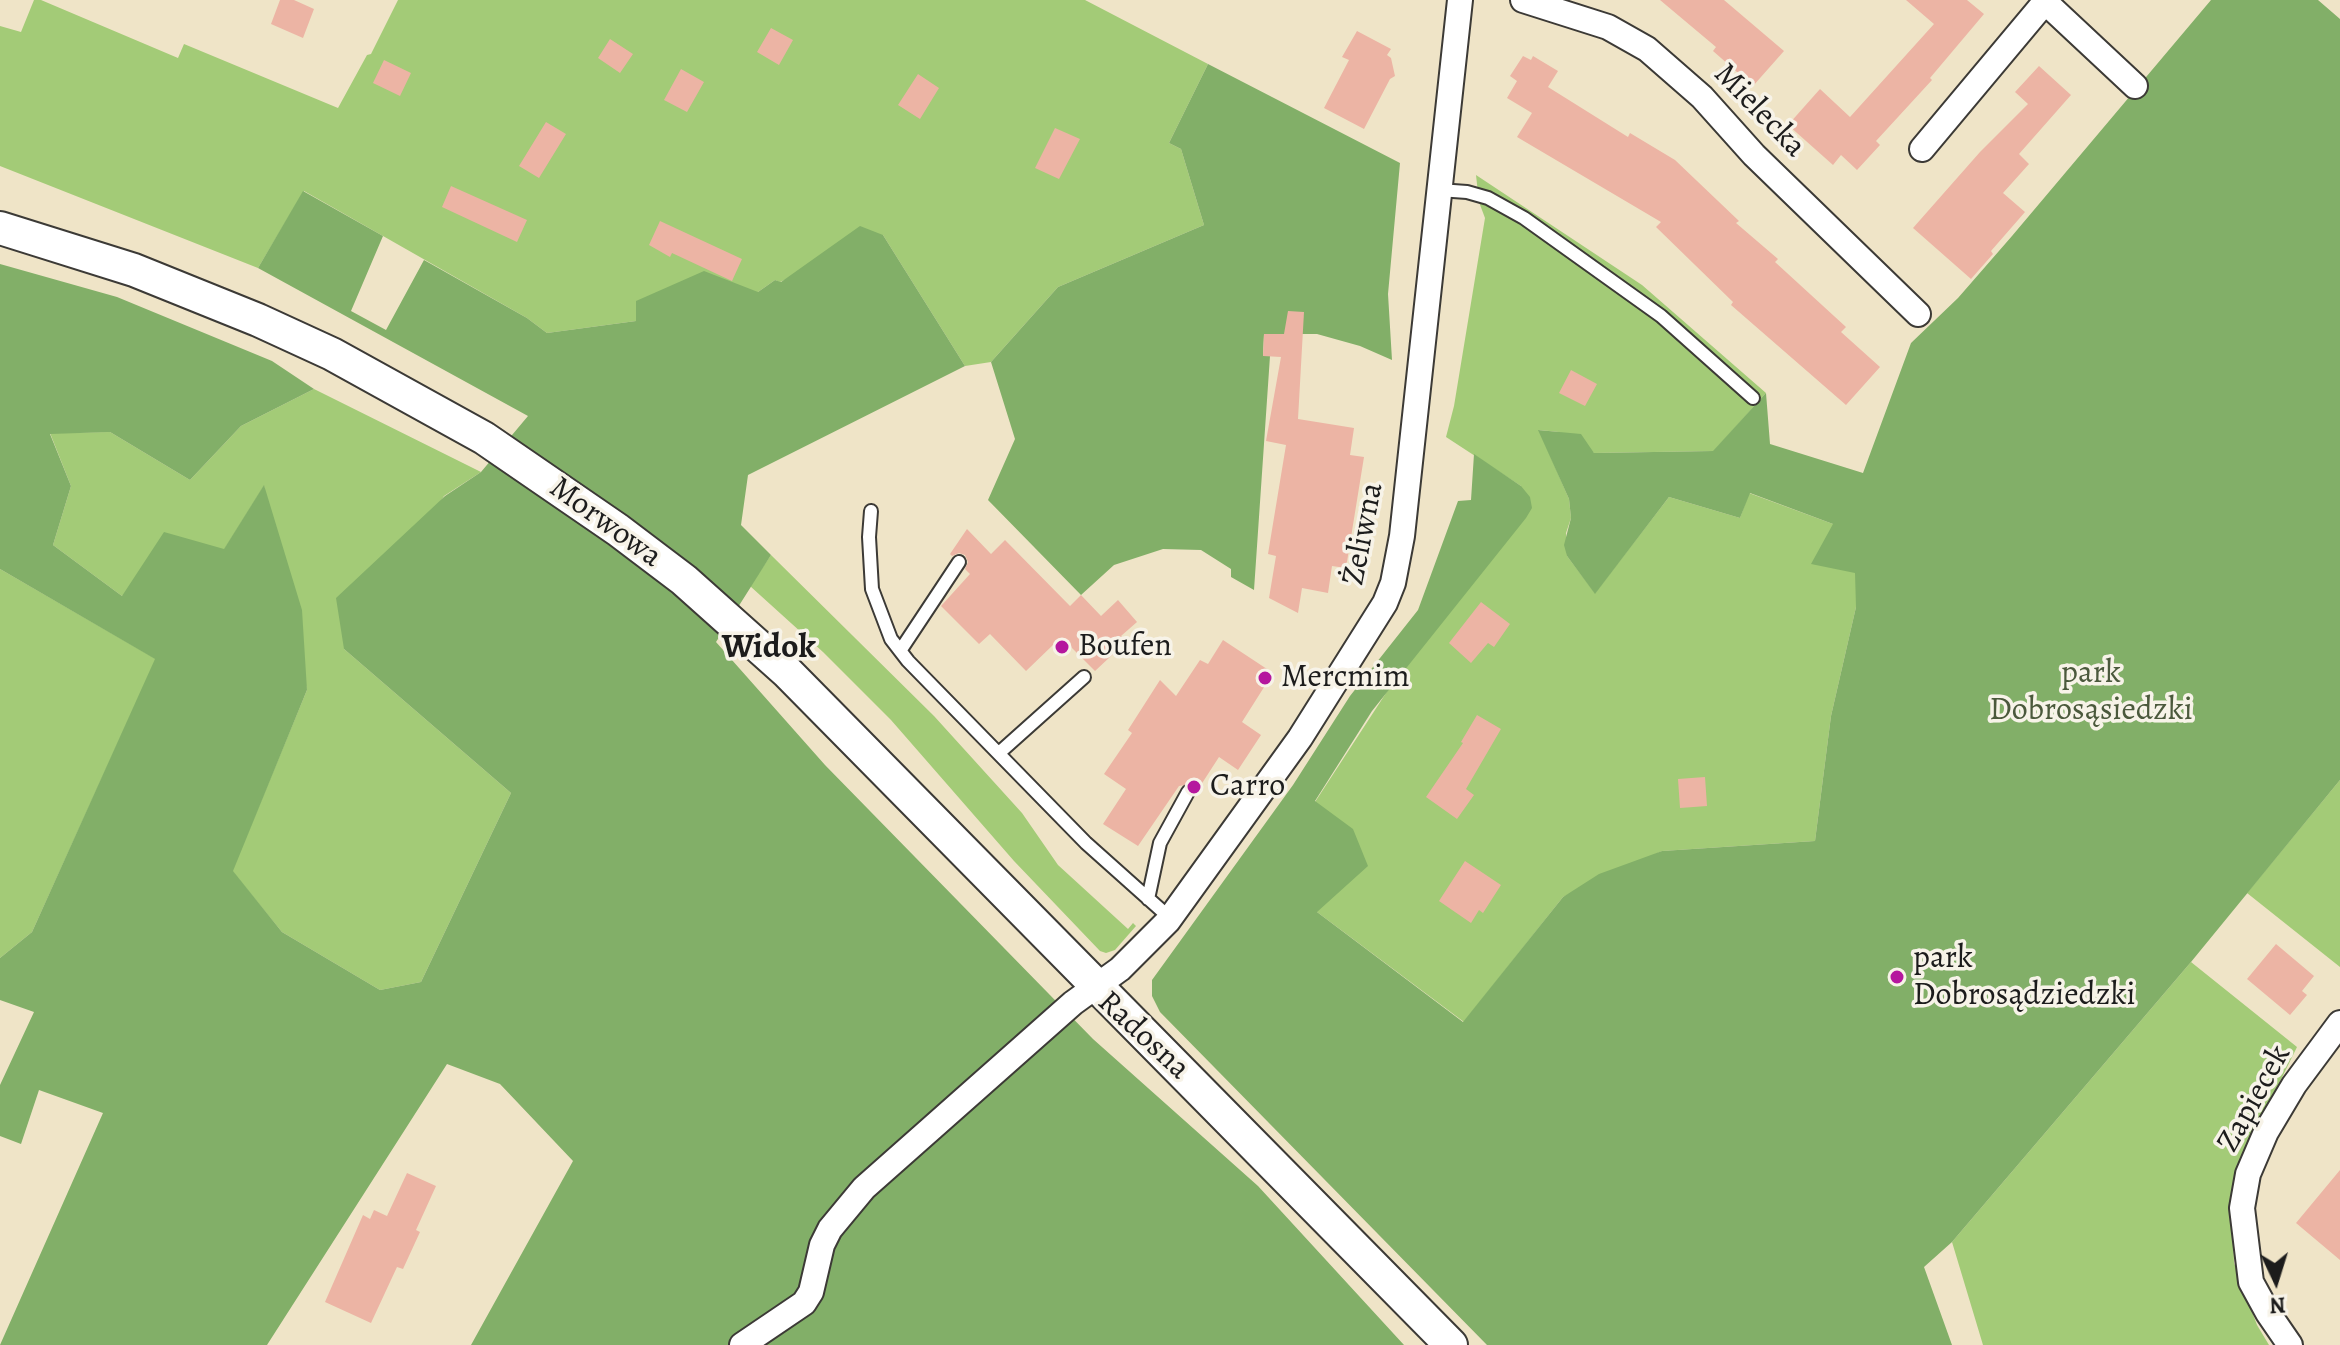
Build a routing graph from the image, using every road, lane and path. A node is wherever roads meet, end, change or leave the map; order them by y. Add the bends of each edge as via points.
1 (1460, 0) edge
2 (1523, 0) edge
3 (2044, 1) edge
4 (2135, 86) dead end
5 (1922, 149) dead end
6 (1439, 190) junction
7 (0, 228) edge
8 (1918, 314) dead end
9 (1753, 398) dead end
10 (871, 511) dead end
11 (959, 562) dead end
12 (900, 651) junction
13 (1084, 677) dead end
14 (999, 753) junction
15 (1188, 792) dead end
16 (1148, 899) junction
17 (1170, 918) junction
18 (1097, 986) junction
19 (2340, 1023) edge
20 (742, 1345) edge
21 (1451, 1345) edge
22 (2290, 1345) edge

1 - 6 street, Żeliwna
2 - 8 street, Mielecka via 1608,27 1647,49 1702,97 1754,155
3 - 4 street
3 - 5 street
6 - 9 lane via 1488,198 1524,218 1661,316
6 - 17 street, Żeliwna via 1402,536 1389,593 1300,738
7 - 18 main road, Morwowa via 134,270 270,325 413,397 553,484 684,580 769,655
10 - 12 lane via 872,589
11 - 12 lane
12 - 14 lane
13 - 14 lane
14 - 16 lane
15 - 16 lane via 1160,843
16 - 17 lane
17 - 18 street, Żeliwna
18 - 20 street, Radosna via 864,1188 830,1229 804,1303
18 - 21 main road, Radosna
19 - 22 street, Zapiecek via 2266,1132 2248,1174 2242,1208 2251,1282

